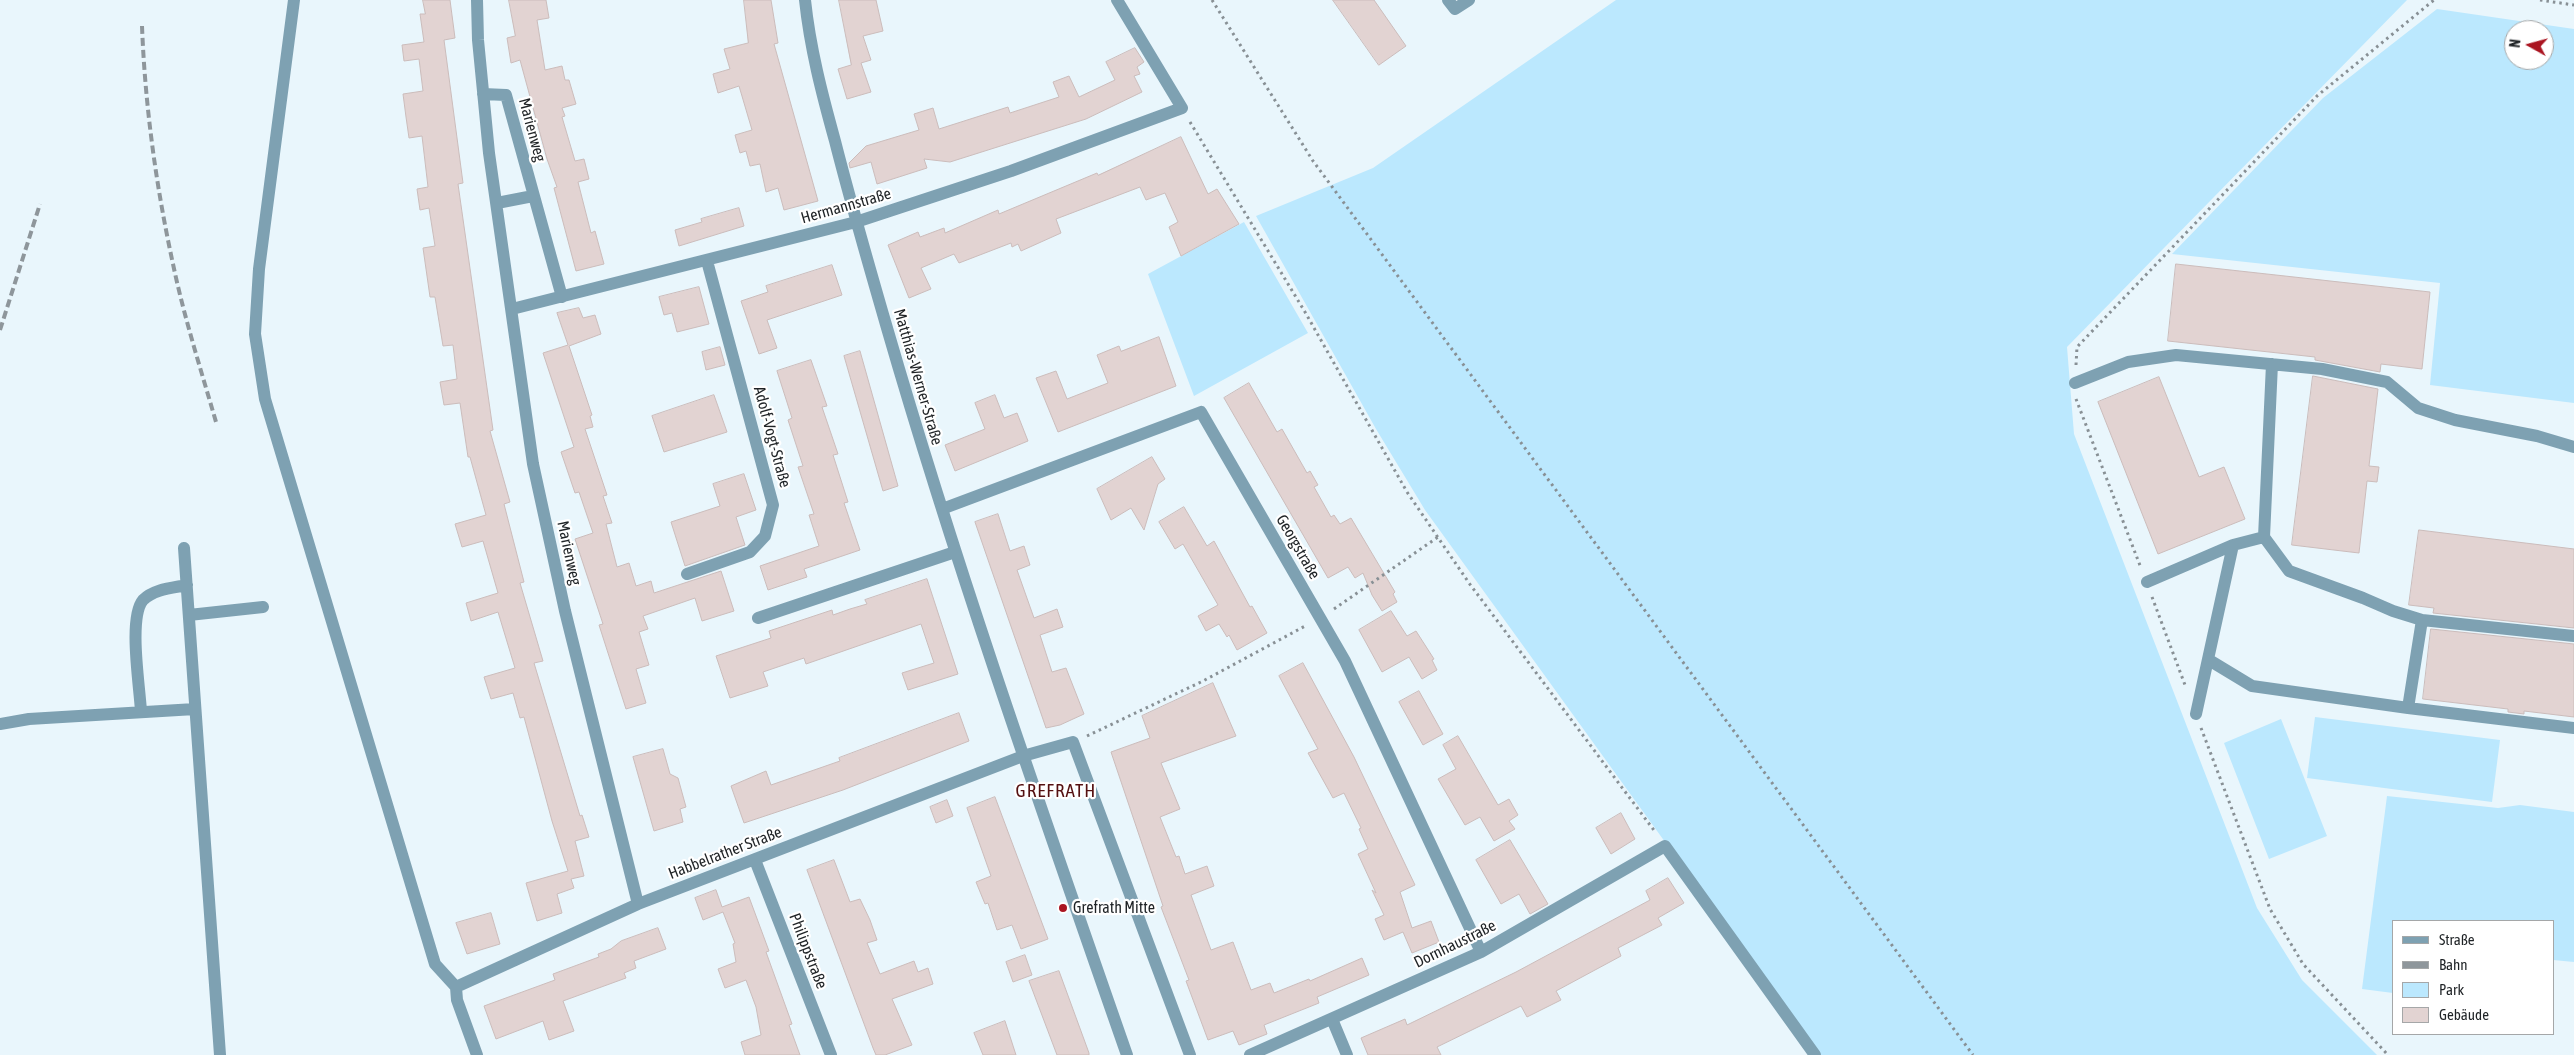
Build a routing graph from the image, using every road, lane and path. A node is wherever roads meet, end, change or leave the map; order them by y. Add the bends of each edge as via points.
1 (294, 0) edge
2 (477, 0) edge
3 (805, 0) edge
4 (1117, 0) edge
5 (1212, 0) edge
6 (1448, 0) edge
7 (1469, 0) edge
8 (2434, 0) edge
9 (2540, 0) edge
10 (2574, 5) edge
11 (483, 94) junction
12 (1182, 108) junction
13 (533, 196) junction
14 (497, 203) junction
15 (856, 222) junction
16 (707, 261) junction
17 (562, 297) junction
18 (512, 309) junction
19 (2272, 364) junction
20 (2075, 383) junction
21 (2574, 447) edge
22 (942, 509) junction
23 (1438, 537) junction
24 (2264, 537) junction
25 (2233, 545) junction
26 (184, 548) dead end
27 (955, 552) junction
28 (687, 574) dead end
29 (2147, 582) junction
30 (186, 585) junction
31 (263, 607) dead end
32 (189, 614) junction
33 (758, 618) dead end
34 (1320, 618) junction
35 (2422, 620) junction
36 (2574, 636) edge
37 (2210, 660) junction
38 (2186, 687) dead end
39 (2408, 708) junction
40 (195, 709) junction
41 (141, 712) junction
42 (2196, 714) joint
43 (0, 724) edge
44 (2574, 728) edge
45 (1073, 742) junction
46 (1023, 756) junction
47 (1665, 846) junction
48 (755, 860) junction
49 (638, 904) junction
50 (1481, 952) junction
51 (456, 993) junction
52 (1332, 1018) junction
53 (220, 1055) edge
54 (477, 1055) edge
55 (830, 1055) edge
56 (1127, 1055) edge
57 (1190, 1055) edge
58 (1250, 1055) edge
59 (1347, 1055) edge
60 (1815, 1055) edge
61 (1973, 1055) edge
62 (2388, 1055) edge

1 - 51 street via 259,269 255,334 266,399 435,964
2 - 11 street, Marienweg
3 - 15 street, Matthias-Werner-Straße via 817,75
4 - 12 street
5 - 61 path via 1312,161
6 - 7 street via 1455,9
8 - 20 path via 2317,96 2077,347
9 - 10 path
11 - 13 street, Marienweg via 506,95
11 - 14 street, Marienweg
12 - 15 street, Hermannstraße via 1011,171
12 - 23 path via 1305,312 1406,492
13 - 14 street
13 - 17 street, Marienweg
14 - 18 street, Marienweg
15 - 16 street, Hermannstraße
15 - 22 street, Matthias-Werner-Straße
16 - 17 street, Hermannstraße
16 - 28 street, Adolf-Vogt-Straße via 773,505 766,536 750,552
17 - 18 street, Hermannstraße
18 - 49 street, Marienweg via 533,464 565,611
19 - 20 street via 2176,354 2128,362
19 - 21 street via 2322,369 2386,382 2418,408 2455,420 2537,436
19 - 24 street
20 - 29 path via 2076,401
22 - 27 street, Matthias-Werner-Straße
22 - 34 street, Georgstraße via 1200,412
23 - 34 path
23 - 47 path via 1519,652
24 - 25 street
24 - 35 street via 2289,572 2363,598 2392,612
25 - 29 street
25 - 37 street
26 - 30 street
27 - 33 street
27 - 46 street, Matthias-Werner-Straße
29 - 38 path
30 - 32 street
30 - 41 street via 155,592 143,601 138,613 136,630
31 - 32 street
32 - 40 street
34 - 45 path via 1203,681
34 - 50 street, Georgstraße via 1345,661
35 - 36 street
35 - 39 street
37 - 39 street via 2252,686
37 - 42 street
39 - 44 street
40 - 41 street
40 - 53 street
41 - 43 street via 29,719
42 - 62 path via 2270,909 2303,964
45 - 46 street
45 - 57 street
46 - 48 street, Habbelrather Straße
46 - 56 street, Matthias-Werner-Straße
47 - 50 street, Dornhaustraße
47 - 60 street
48 - 49 street, Habbelrather Straße
48 - 55 street, Philippstraße
49 - 51 street, Habbelrather Straße
50 - 52 street, Dornhaustraße
51 - 54 street
52 - 58 street, Dornhaustraße
52 - 59 street

